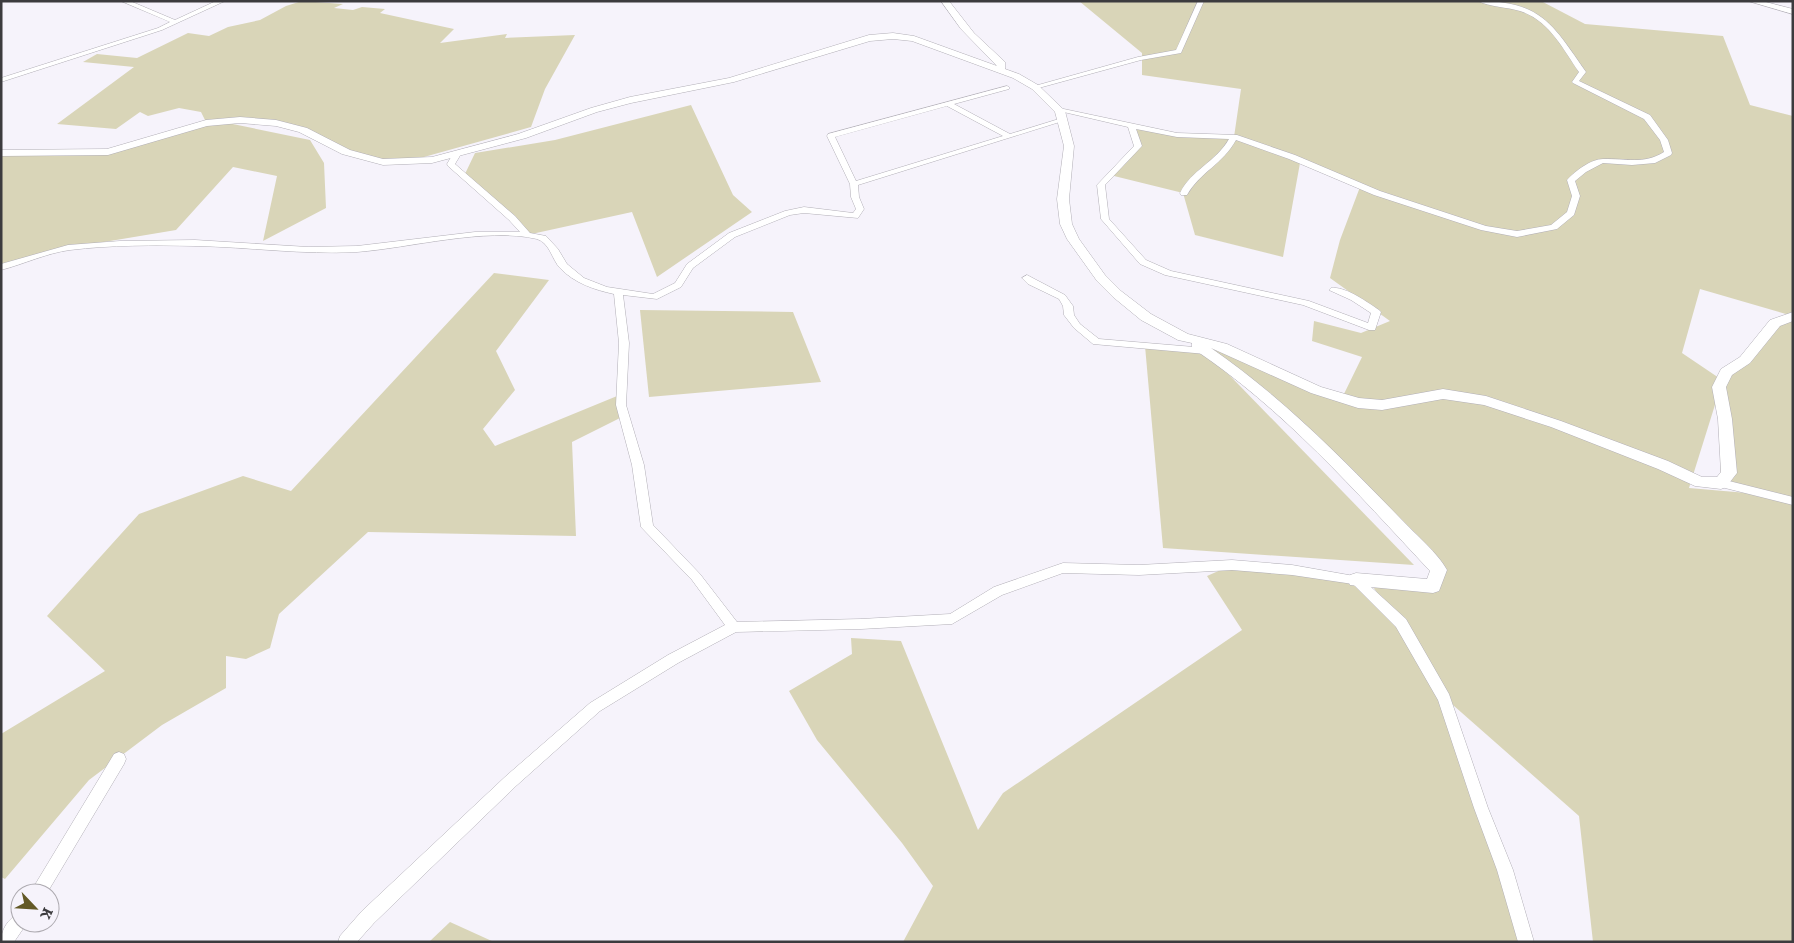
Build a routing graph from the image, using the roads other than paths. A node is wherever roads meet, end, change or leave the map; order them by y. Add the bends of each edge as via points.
1 (124, 1) edge
2 (222, 1) edge
3 (945, 1) edge
4 (1201, 1) edge
5 (1481, 1) edge
6 (1752, 1) edge
7 (1793, 12) edge
8 (175, 22) junction
9 (1002, 70) junction
10 (1, 80) edge
11 (1035, 87) junction
12 (1007, 88) dead end
13 (948, 104) junction
14 (1061, 115) junction
15 (1130, 125) junction
16 (1009, 136) junction
17 (1234, 137) junction
18 (1, 153) edge
19 (454, 159) junction
20 (854, 184) junction
21 (1184, 193) dead end
22 (526, 235) junction
23 (1, 267) edge
24 (1027, 278) dead end
25 (1334, 290) dead end
26 (618, 292) junction
27 (1793, 316) edge
28 (1183, 337) junction
29 (1206, 350) junction
30 (1721, 483) junction
31 (1793, 501) edge
32 (1356, 580) junction
33 (734, 627) junction
34 (118, 759) dead end
35 (44, 883) edge
36 (346, 942) edge
37 (1526, 942) edge

1 - 8 street
2 - 8 street
3 - 9 street via 962,26 1002,64
4 - 11 street via 1178,52 1140,58
5 - 17 street via 1539,16 1583,72 1575,82 1647,117 1664,140 1668,153 1655,161 1602,161 1583,170 1571,180 1576,196 1571,213 1554,227 1517,234 1484,228 1376,193 1292,157
6 - 7 street
8 - 10 street
9 - 11 street
9 - 19 street via 914,39 893,36 869,38 731,80 612,105
11 - 14 street
12 - 13 street
13 - 16 street
13 - 20 street via 831,136
14 - 15 street
14 - 16 street
14 - 28 street via 1069,146 1063,199 1066,224 1073,239 1116,294 1146,317
15 - 17 street via 1177,134
15 - 25 street via 1138,146 1101,185 1105,219 1143,262 1168,274 1306,303 1372,328 1376,312
16 - 20 street
17 - 21 street via 1218,160 1189,181
18 - 19 street via 108,152 206,122 240,120 276,123 303,130 346,152 383,162
19 - 22 street
20 - 26 street via 860,209 855,216 804,210 765,220 732,235 690,266 678,285 654,297
22 - 23 street via 475,235 357,249 308,250 195,243 120,244 68,248
22 - 26 street via 544,238 563,266 581,280
24 - 29 street via 1062,297 1077,326 1096,342
26 - 33 street via 624,343 621,405 638,464 647,527 696,577
27 - 30 street via 1774,323 1745,360 1726,372 1719,387 1729,473
28 - 29 street
28 - 30 street via 1222,347 1316,390 1358,403 1382,405 1443,394 1486,401 1556,424 1700,482
29 - 32 street via 1282,410 1348,473 1439,570 1433,586
30 - 31 street
32 - 33 street via 1232,565 1139,570 1063,568 998,591 952,619
32 - 37 street via 1401,623 1444,698 1505,870
33 - 36 street via 673,659 595,707 511,781 368,917
34 - 35 street

